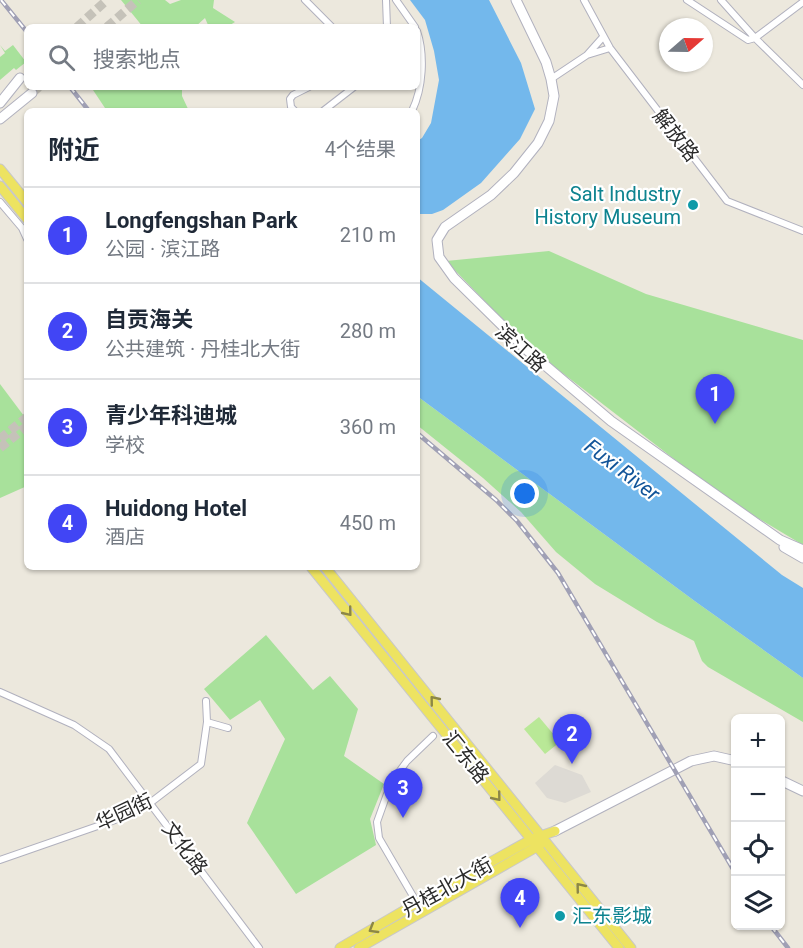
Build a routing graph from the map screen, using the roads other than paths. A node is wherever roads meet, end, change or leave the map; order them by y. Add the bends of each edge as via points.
1 (305, 0) edge
2 (386, 0) edge
3 (396, 0) edge
4 (516, 0) edge
5 (584, 0) edge
6 (687, 0) edge
7 (721, 0) edge
8 (803, 2) edge
9 (329, 24) edge
10 (387, 24) edge
11 (413, 24) edge
12 (603, 37) junction
13 (755, 38) junction
14 (420, 40) edge
15 (610, 48) junction
16 (587, 55) junction
17 (420, 70) edge
18 (551, 79) junction
19 (803, 85) edge
20 (303, 90) edge
21 (350, 90) edge
22 (416, 90) edge
23 (0, 103) edge
24 (292, 108) edge
25 (327, 108) edge
26 (413, 108) edge
27 (0, 119) edge
28 (0, 169) edge
29 (0, 186) edge
30 (24, 198) edge
31 (0, 202) edge
32 (24, 215) edge
33 (803, 231) edge
34 (24, 232) edge
35 (778, 544) junction
36 (803, 550) edge
37 (803, 558) edge
38 (803, 564) edge
39 (313, 570) edge
40 (327, 570) edge
41 (0, 692) edge
42 (206, 701) dead end
43 (207, 722) junction
44 (228, 728) dead end
45 (433, 736) dead end
46 (731, 760) edge
47 (785, 782) edge
48 (803, 791) edge
49 (150, 803) junction
50 (539, 841) junction
51 (0, 860) edge
52 (417, 903) junction
53 (259, 948) edge
54 (340, 948) edge
55 (359, 948) edge
56 (619, 948) edge
57 (631, 948) edge

1 - 9 street
2 - 10 street
3 - 11 street
4 - 18 main road, 滨江路
5 - 12 street, 解放路
6 - 13 street via 748,40
7 - 13 street
8 - 13 street
12 - 15 street, 解放路
12 - 16 street
13 - 19 street
14 - 17 street
15 - 16 street
15 - 33 street, 解放路 via 728,201
16 - 18 street
18 - 35 main road, 滨江路 via 545,119 533,142 488,191 442,224 432,239 434,259 450,281 524,353 609,425
18 - 36 main road, 滨江路 via 554,96 549,121 538,143 491,195 445,227 437,240 439,257 454,278 527,350 611,421 780,540
20 - 24 street via 290,99
21 - 25 street
22 - 26 street
23 - 27 main road via 18,80 20,93 30,94
28 - 30 main road
29 - 32 main road
31 - 34 street
35 - 37 main road, 滨江路
35 - 38 main road
39 -> 50 main road, 汇东路
50 -> 40 main road, 汇东路
41 - 49 street, 文化路 via 74,725 109,749
42 - 43 street, 华园街
43 - 44 street
43 - 49 street, 华园街 via 201,764
45 - 52 street via 396,776 377,822 379,838
46 - 50 main road, 丹桂北大街 via 714,756 691,761
47 - 48 main road
49 - 51 street, 华园街 via 115,820
49 - 53 street, 文化路
50 - 52 main road, 丹桂北大街
50 - 55 main road, 丹桂北大街
50 - 56 main road, 汇东路
57 -> 50 main road, 汇东路
52 -> 54 main road, 丹桂北大街

